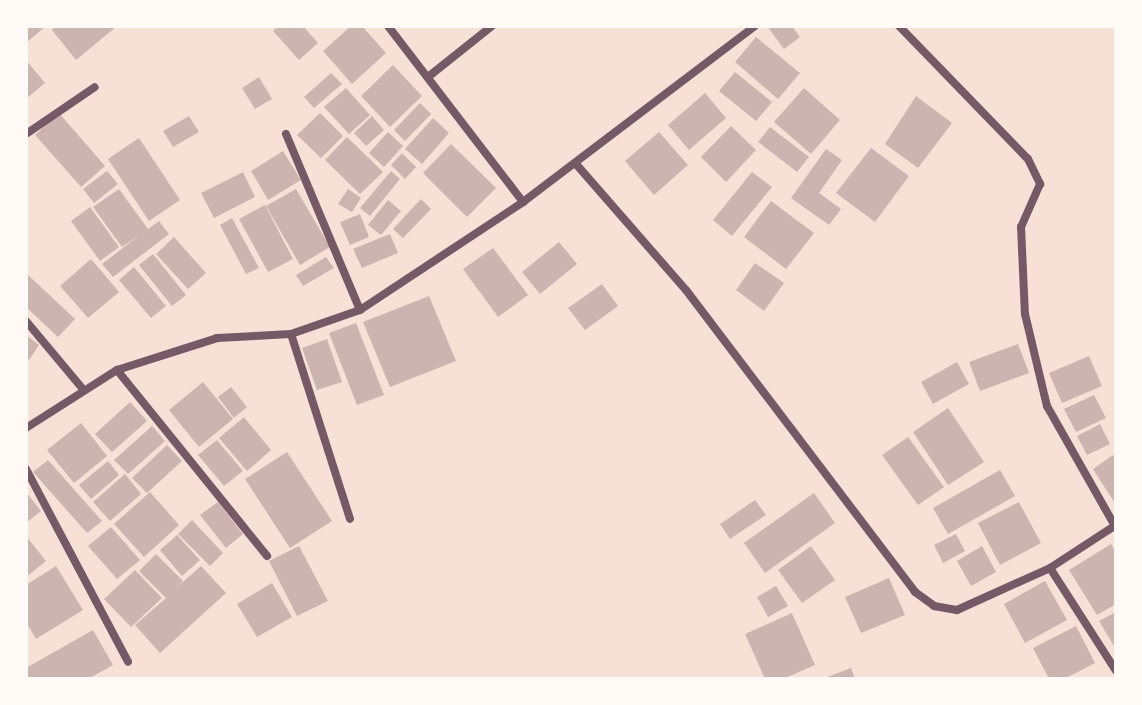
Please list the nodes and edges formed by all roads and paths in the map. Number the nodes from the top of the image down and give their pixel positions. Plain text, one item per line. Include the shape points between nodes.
1 (388, 26) edge
2 (492, 26) edge
3 (755, 26) edge
4 (899, 26) edge
5 (428, 77) junction
6 (95, 87) dead end
7 (26, 134) edge
8 (286, 134) dead end
9 (576, 164) junction
10 (523, 202) junction
11 (360, 310) junction
12 (26, 321) edge
13 (291, 334) junction
14 (117, 370) junction
15 (82, 388) junction
16 (26, 428) edge
17 (26, 469) edge
18 (350, 519) dead end
19 (1115, 526) edge
20 (267, 556) dead end
21 (1050, 568) junction
22 (128, 662) dead end
23 (1116, 671) edge

1 - 5 street
2 - 5 street
3 - 9 street
4 - 19 street via 1028,159 1040,184 1021,227 1025,314 1047,406
5 - 10 street
6 - 7 street
8 - 11 street
9 - 10 street
9 - 21 street via 686,290 915,592 934,606 957,610
10 - 11 street
11 - 13 street
12 - 15 street
13 - 14 street via 217,338
13 - 18 street
14 - 15 street
14 - 20 street
15 - 16 street
17 - 22 street
19 - 21 street
21 - 23 street

